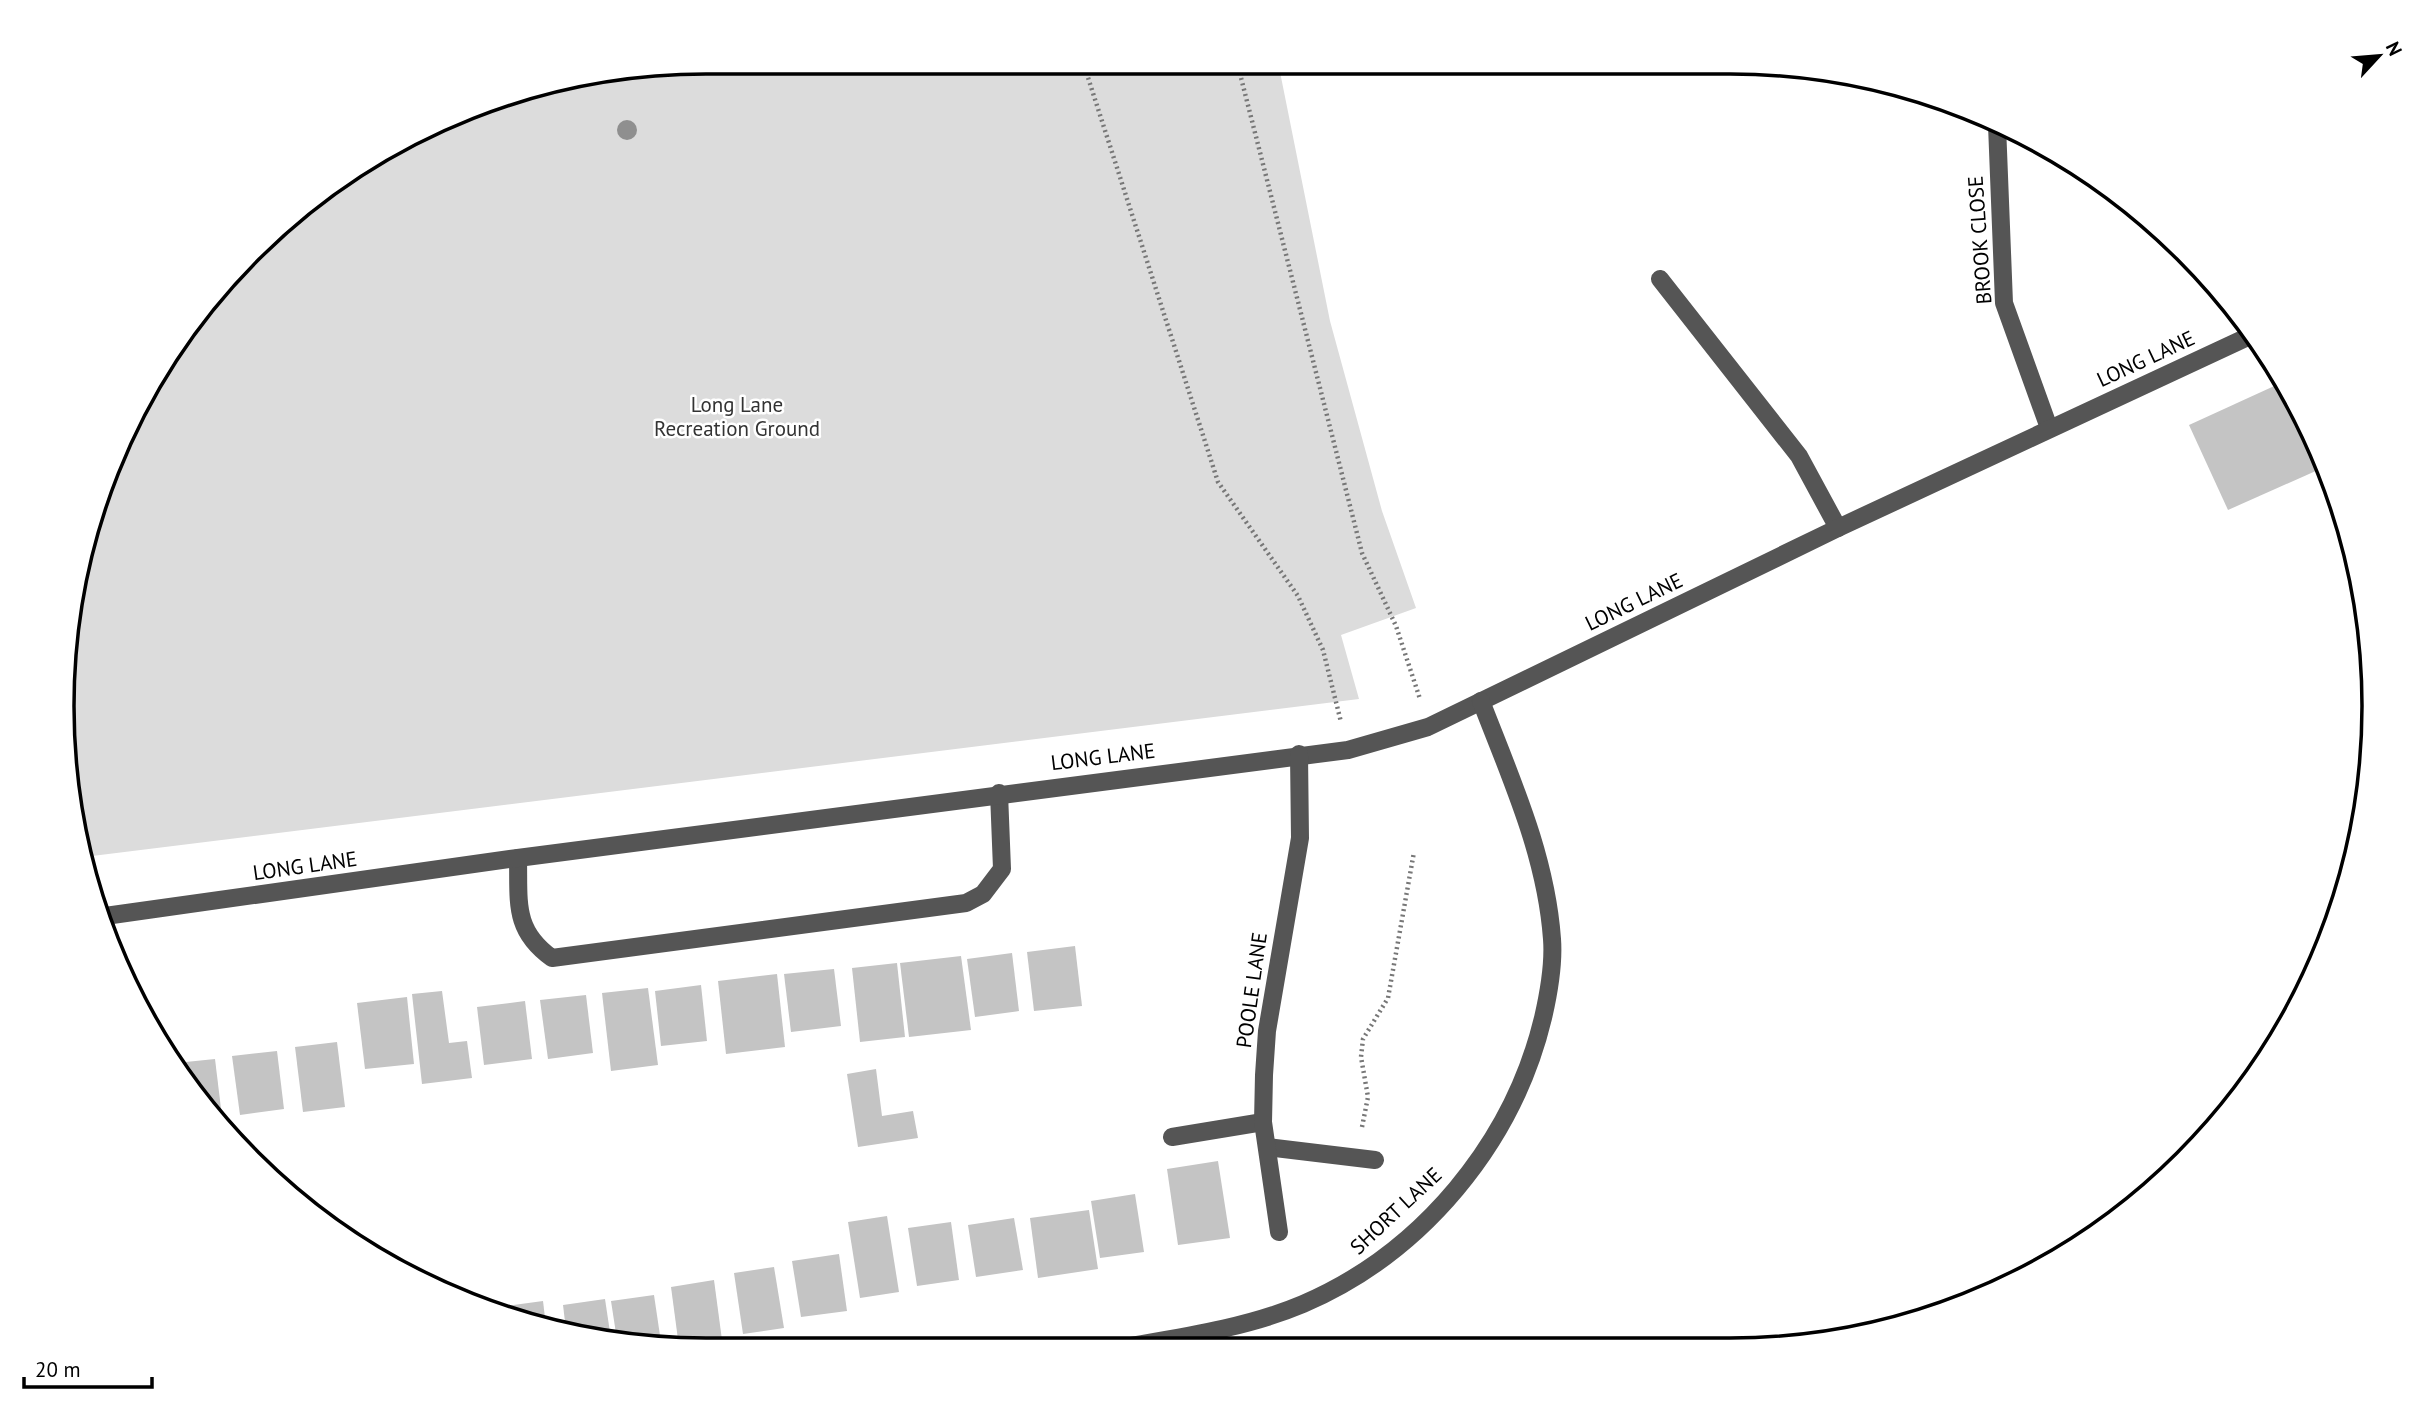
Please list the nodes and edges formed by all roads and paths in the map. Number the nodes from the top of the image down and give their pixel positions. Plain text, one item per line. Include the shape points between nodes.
1 (1087, 74) edge
2 (1240, 74) edge
3 (1997, 134) edge
4 (1660, 279) dead end
5 (2244, 339) edge
6 (2049, 428) junction
7 (1838, 528) junction
8 (1481, 701) junction
9 (1428, 727) junction
10 (1348, 750) junction
11 (1299, 754) junction
12 (999, 793) junction
13 (1414, 852) dead end
14 (518, 858) junction
15 (110, 916) edge
16 (1263, 1122) junction
17 (1172, 1137) dead end
18 (1267, 1147) junction
19 (1356, 1158) junction
20 (1375, 1160) dead end
21 (1279, 1232) dead end
22 (1170, 1338) edge

1 - 10 path via 1218,482 1298,596 1323,650
2 - 9 path via 1362,553 1396,626
3 - 6 street, BROOK CLOSE via 2004,303
4 - 7 street via 1799,456
5 - 6 street, LONG LANE
6 - 7 street, LONG LANE
7 - 8 street, LONG LANE
8 - 9 street, LONG LANE
8 - 22 street, SHORT LANE via 1534,838 1552,942 1550,986 1536,1046 1516,1095 1485,1153 1445,1203 1350,1282 1282,1312
9 - 10 street, LONG LANE
10 - 11 street, LONG LANE
11 - 12 street, LONG LANE
11 - 16 street, POOLE LANE via 1300,838 1267,1031
12 - 14 street, LONG LANE
12 - 14 street via 1002,869 983,894 966,903 552,958 534,945 520,919
13 - 19 path via 1388,998 1363,1039 1361,1057 1368,1097
14 - 15 street, LONG LANE
16 - 17 street
16 - 18 street, POOLE LANE
18 - 19 street
18 - 21 street, POOLE LANE
19 - 20 street

